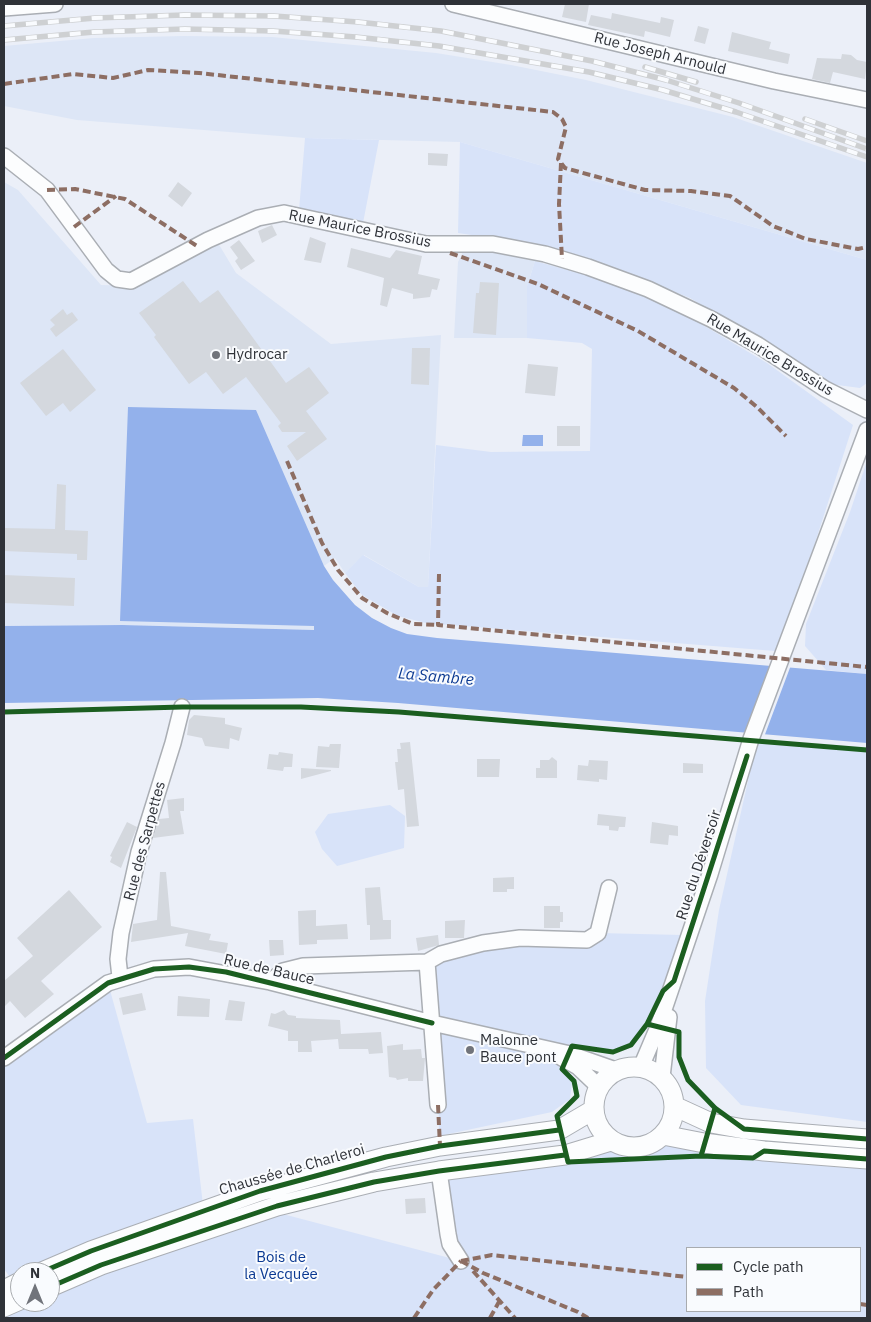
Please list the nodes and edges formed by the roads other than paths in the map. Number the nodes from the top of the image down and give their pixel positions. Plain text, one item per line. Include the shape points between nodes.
1 (55, 4) edge
2 (453, 4) edge
3 (4, 8) edge
4 (867, 100) edge
5 (4, 156) edge
6 (867, 410) edge
7 (867, 430) edge
8 (182, 707) dead end
9 (609, 888) dead end
10 (427, 962) junction
11 (120, 977) junction
12 (270, 982) junction
13 (674, 982) junction
14 (432, 1023) junction
15 (542, 1048) junction
16 (4, 1058) edge
17 (641, 1066) junction
18 (616, 1070) junction
19 (662, 1077) junction
20 (598, 1086) junction
21 (438, 1104) dead end
22 (674, 1106) junction
23 (593, 1110) junction
24 (663, 1135) junction
25 (867, 1139) edge
26 (611, 1141) junction
27 (440, 1146) junction
28 (867, 1159) edge
29 (439, 1171) junction
30 (461, 1261) dead end
31 (60, 1264) edge
32 (60, 1282) edge

1 - 3 street
2 - 4 street, Rue Joseph Arnould
5 - 6 street, Rue Maurice Brossius via 47,190 106,270 117,278 131,281 208,240 258,218 284,213 426,244 493,244 544,254 648,289 758,345 824,390
7 - 13 street, Rue du Déversoir via 747,756
8 - 11 street, Rue des Sarpettes via 174,743 139,852 121,934
9 - 10 street via 598,933 587,940 520,938 483,943 441,954
10 - 12 street via 303,966 282,971
10 - 14 street
11 - 12 street, Rue de Bauce via 154,969 189,967
11 - 16 street, Rue de Bauce via 108,982
12 - 14 street, Rue de Bauce
13 - 17 street, Rue du Déversoir
13 - 19 street, Rue du Déversoir
14 - 15 street, Rue de Bauce
14 - 21 street
15 - 18 street, Rue de Bauce
15 - 20 street, Rue de Bauce via 578,1067
17 - 18 main road
17 - 19 main road
18 - 20 main road
19 - 22 main road via 673,1096
20 - 23 main road
22 - 24 main road via 671,1122
22 - 25 main road via 711,1123 744,1130
23 - 26 main road via 598,1127
23 - 27 main road, Chaussée de Charleroi via 559,1130
24 - 26 main road via 638,1147 626,1147
24 - 28 main road via 764,1151
26 - 29 main road, Chaussée de Charleroi via 565,1155
27 - 29 main road
27 - 31 main road, Chaussée de Charleroi via 260,1190
29 - 30 street via 450,1244
29 - 32 main road, Chaussée de Charleroi via 374,1182 277,1206 101,1264

